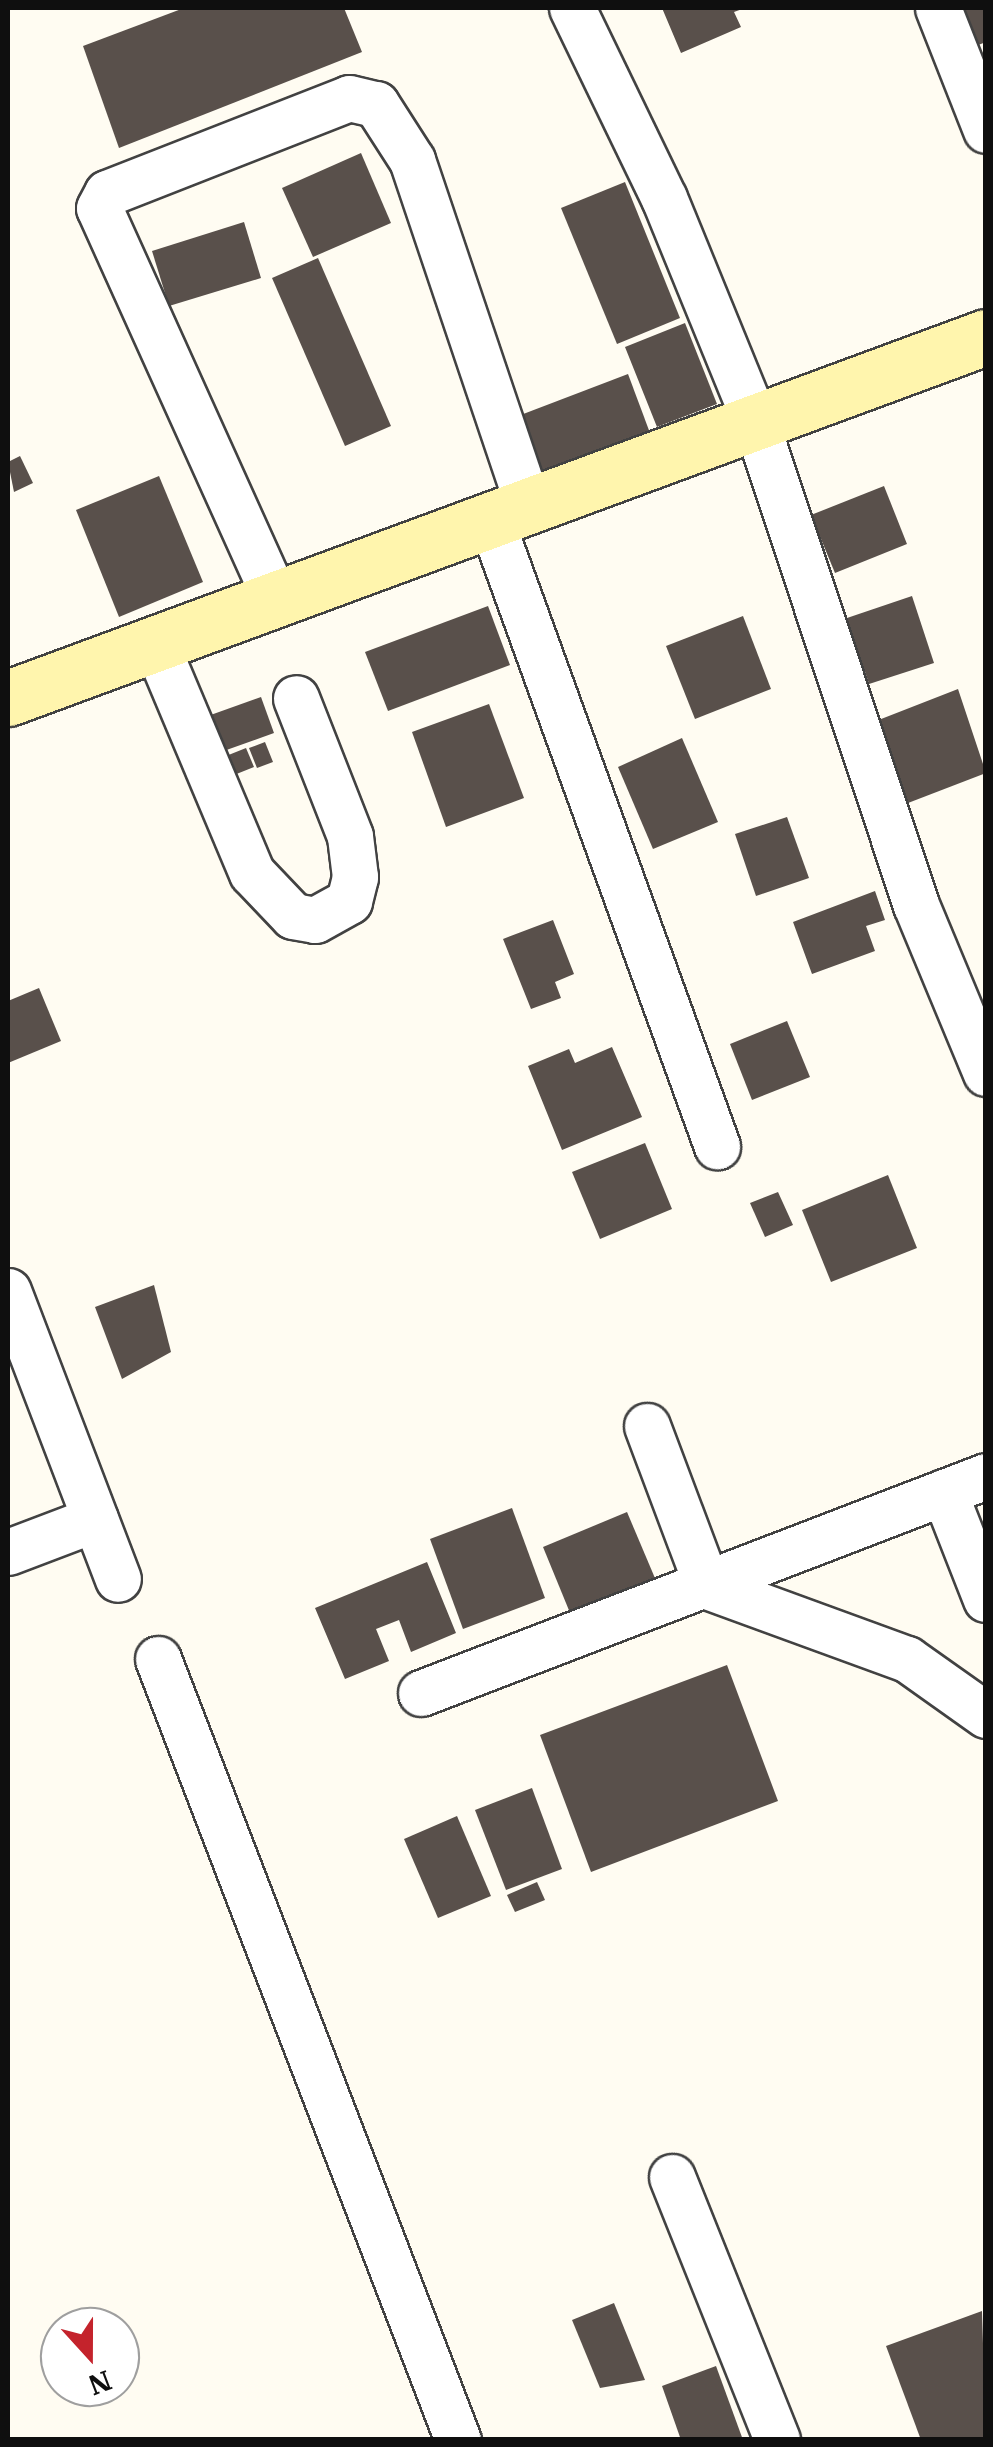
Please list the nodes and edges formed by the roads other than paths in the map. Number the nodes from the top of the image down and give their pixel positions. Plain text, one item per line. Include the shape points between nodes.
1 (572, 8) edge
2 (938, 8) edge
3 (986, 130) edge
4 (986, 337) edge
5 (756, 422) junction
6 (510, 514) junction
7 (277, 602) junction
8 (156, 645) junction
9 (8, 698) edge
10 (296, 698) dead end
11 (986, 1073) edge
12 (717, 1146) dead end
13 (8, 1291) edge
14 (647, 1426) dead end
15 (986, 1476) edge
16 (944, 1492) junction
17 (95, 1519) junction
18 (8, 1552) edge
19 (118, 1579) dead end
20 (707, 1586) junction
21 (986, 1599) edge
22 (158, 1660) dead end
23 (421, 1693) dead end
24 (986, 1715) edge
25 (672, 2178) dead end
26 (458, 2440) edge
27 (777, 2440) edge

1 - 5 street via 664,198
2 - 3 street
4 - 5 main road
5 - 6 main road
5 - 11 street via 916,905
6 - 7 main road
6 - 7 street via 412,160 376,104 349,98 108,194 99,208
6 - 12 street
7 - 8 main road
8 - 9 main road
8 - 10 street via 252,872 293,916 316,920 349,902 356,877 350,836
13 - 17 street
14 - 20 street
15 - 16 street
16 - 20 street
16 - 21 street
17 - 18 street
17 - 19 street
20 - 23 street
20 - 24 street via 907,1659
22 - 26 street
25 - 27 street

